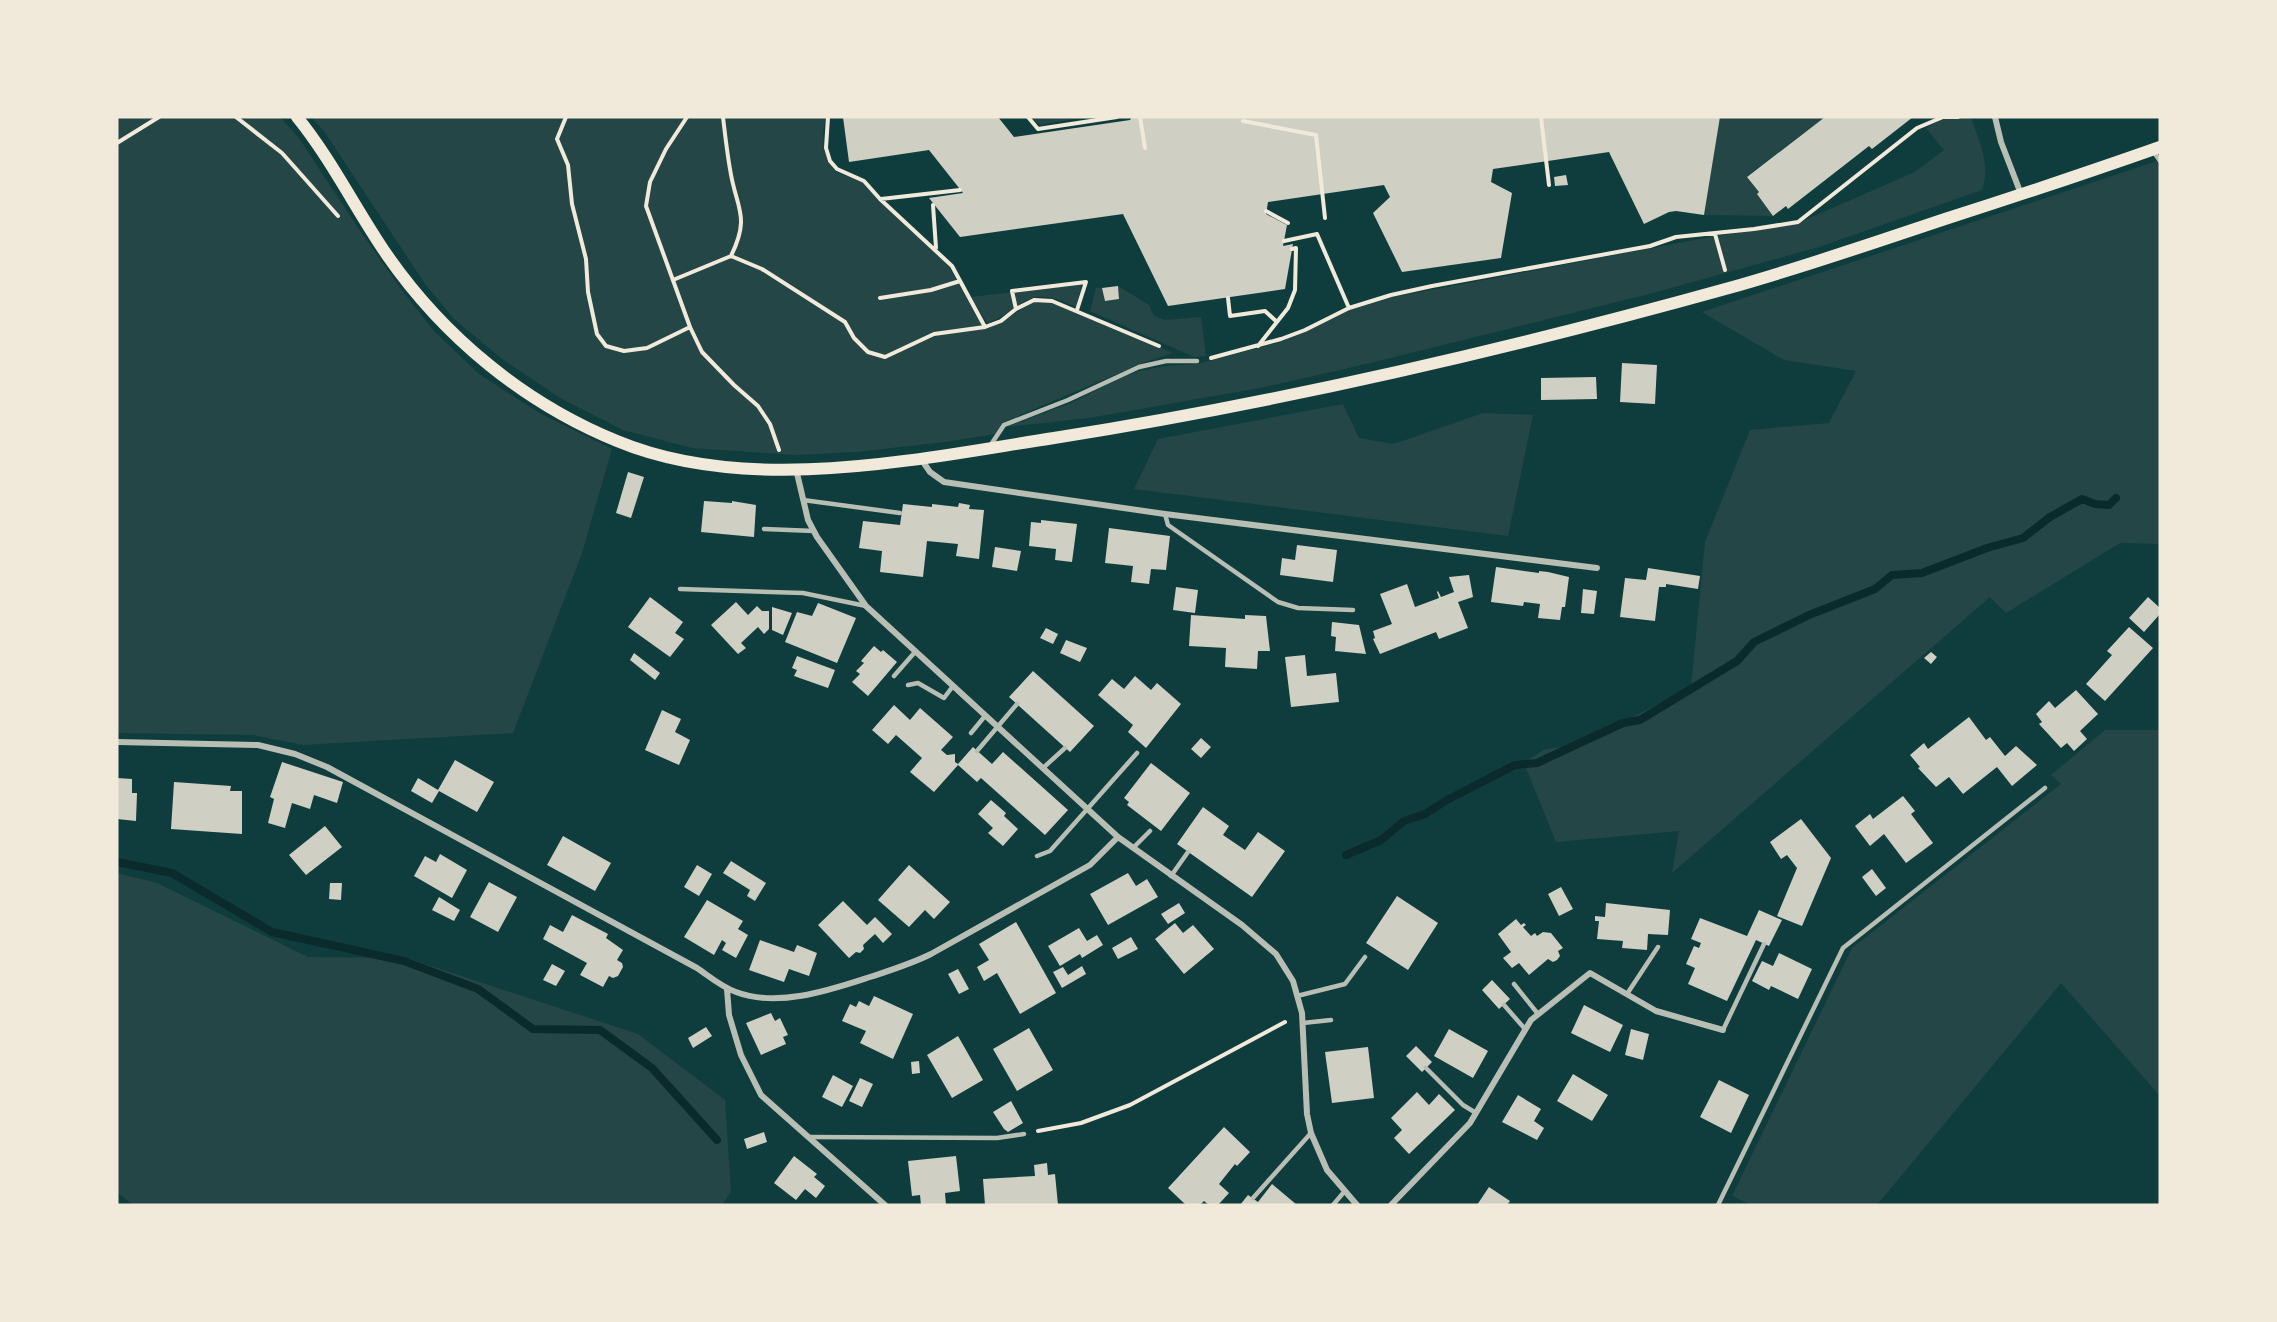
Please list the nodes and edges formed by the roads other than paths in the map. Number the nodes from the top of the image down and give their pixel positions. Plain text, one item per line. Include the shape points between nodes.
1 (297, 117) edge
2 (1995, 117) edge
3 (2156, 149) edge
4 (2160, 161) edge
5 (2021, 194) junction
6 (1197, 362) road end
7 (988, 448) junction
8 (921, 458) junction
9 (790, 469) junction
10 (802, 500) junction
11 (900, 513) dead end
12 (1165, 514) junction
13 (764, 529) dead end
14 (814, 531) junction
15 (1597, 568) dead end
16 (680, 589) dead end
17 (866, 606) junction
18 (1353, 610) dead end
19 (915, 652) junction
20 (894, 675) dead end
21 (908, 686) dead end
22 (953, 686) junction
23 (1017, 704) dead end
24 (985, 716) junction
25 (997, 726) junction
26 (971, 733) dead end
27 (117, 742) edge
28 (1065, 748) dead end
29 (977, 751) dead end
30 (1137, 753) dead end
31 (1043, 768) junction
32 (2045, 788) dead end
33 (1088, 810) junction
34 (1150, 831) dead end
35 (1118, 837) junction
36 (1133, 848) junction
37 (1188, 852) dead end
38 (1037, 856) dead end
39 (1171, 876) junction
40 (1764, 944) dead end
41 (1658, 947) dead end
42 (1365, 957) dead end
43 (1514, 984) dead end
44 (727, 989) junction
45 (1627, 994) junction
46 (1298, 996) junction
47 (1504, 1005) dead end
48 (1538, 1014) junction
49 (1330, 1020) dead end
50 (1303, 1023) junction
51 (1526, 1029) junction
52 (1723, 1030) joint
53 (1426, 1068) dead end
54 (1476, 1113) junction
55 (1311, 1133) junction
56 (1024, 1134) road end
57 (809, 1137) junction
58 (1344, 1192) junction
59 (1253, 1198) dead end
60 (1354, 1204) edge
61 (885, 1205) edge
62 (1333, 1205) edge
63 (1391, 1205) edge
64 (1718, 1205) edge

1 - 9 main road via 410,286 459,341 496,371 541,402 610,438 658,455 692,464
2 - 5 street
3 - 4 lane
3 - 5 main road
5 - 7 main road via 1731,288 1511,346 1262,402
6 - 7 lane via 1139,367 1004,425
7 - 8 main road
8 - 9 main road via 863,466
8 - 12 street via 930,472 944,482
9 - 10 street
10 - 11 lane
10 - 14 street
12 - 15 street
12 - 18 lane via 1168,525 1278,602 1298,608
13 - 14 lane
14 - 17 street
16 - 17 lane via 802,592
17 - 19 street
19 - 20 lane
19 - 22 street
21 - 22 lane via 918,683 944,698
22 - 24 street
23 - 25 lane
24 - 25 street
24 - 26 lane
25 - 29 lane
25 - 31 street
27 - 44 street via 258,746 295,754 327,767 697,968
28 - 31 lane
30 - 33 lane
31 - 33 street
32 - 64 lane via 1843,948
33 - 35 street
33 - 38 lane via 1050,850
34 - 36 lane
35 - 36 street
35 - 44 street via 1090,865 910,963 799,997 751,996
36 - 39 street
37 - 39 lane
39 - 46 street via 1262,939 1286,968
40 - 52 lane
41 - 45 lane
42 - 46 lane via 1345,984
43 - 48 lane
44 - 57 street via 729,1015 741,1055 761,1095
45 - 48 street via 1590,973
45 - 52 street via 1656,1011
46 - 50 street
47 - 51 lane
48 - 51 street
49 - 50 lane
50 - 55 street
51 - 54 street
53 - 54 lane via 1463,1106
54 - 63 street
55 - 58 street via 1317,1153
55 - 59 lane
56 - 57 lane
57 - 61 street
58 - 60 street
58 - 62 lane

